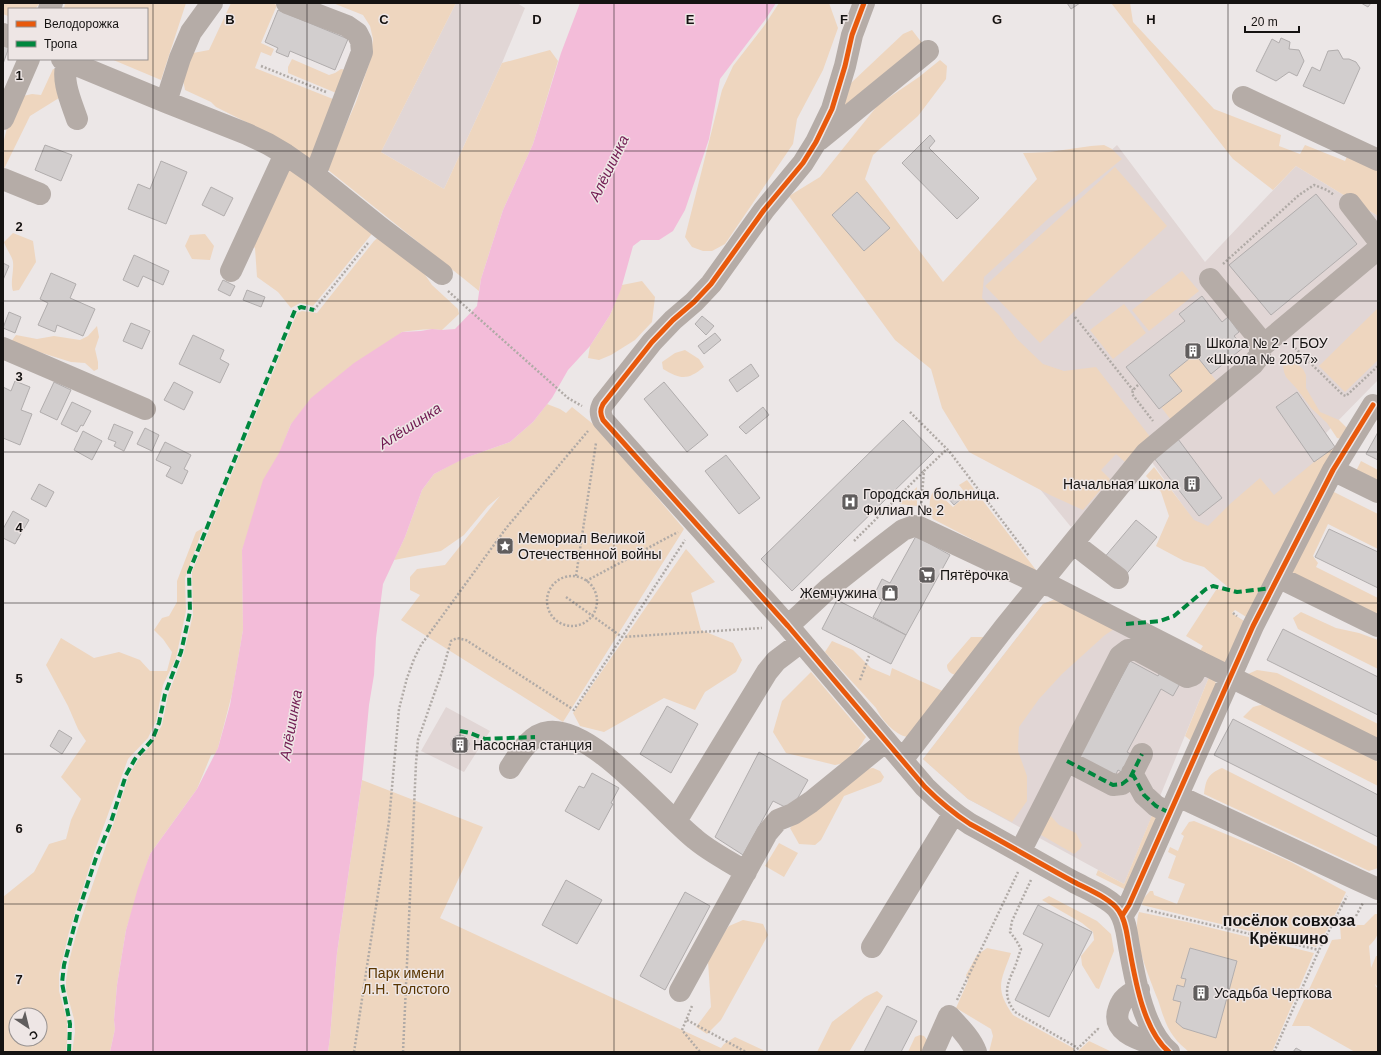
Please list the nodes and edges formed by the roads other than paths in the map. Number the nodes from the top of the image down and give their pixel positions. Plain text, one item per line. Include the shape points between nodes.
1 (212, 3) edge
2 (287, 3) edge
3 (864, 3) edge
4 (928, 51) dead end
5 (28, 60) edge
6 (65, 60) edge
7 (8, 92) edge
8 (1243, 97) dead end
9 (166, 102) junction
10 (3, 119) edge
11 (77, 119) dead end
12 (816, 142) junction
13 (285, 154) junction
14 (1378, 160) edge
15 (315, 175) junction
16 (3, 179) edge
17 (40, 194) dead end
18 (1350, 204) road end
19 (1378, 240) edge
20 (1378, 249) edge
21 (231, 271) dead end
22 (442, 274) dead end
23 (1210, 279) road end
24 (1261, 347) junction
25 (3, 348) edge
26 (1373, 405) dead end
27 (145, 409) dead end
28 (1333, 470) junction
29 (1378, 492) edge
30 (1073, 543) junction
31 (1278, 577) junction
32 (1118, 578) dead end
33 (1042, 580) junction
34 (1378, 626) edge
35 (794, 634) junction
36 (1200, 662) junction
37 (1230, 677) junction
38 (886, 741) junction
39 (1378, 750) edge
40 (902, 760) junction
41 (1067, 761) junction
42 (510, 768) dead end
43 (1174, 804) junction
44 (954, 814) junction
45 (676, 820) junction
46 (1027, 860) junction
47 (746, 872) junction
48 (1378, 888) edge
49 (1122, 916) junction
50 (872, 947) dead end
51 (1139, 990) junction
52 (680, 991) road end
53 (1167, 1050) edge
54 (932, 1052) edge
55 (976, 1052) edge

1 - 9 street via 191,32
2 - 15 street via 347,26 357,33 361,41 362,52
3 - 12 street via 852,35 832,109
4 - 12 street
5 - 7 street
6 - 9 street
6 - 11 street via 66,85
7 - 10 street
8 - 14 street
9 - 13 street via 247,134
12 - 35 street via 803,163 764,210 711,284 652,342 600,410 604,420
13 - 15 street
13 - 21 street
15 - 22 street
16 - 17 street
18 - 19 street
20 - 24 street
23 - 24 street via 1257,336
24 - 30 street via 1260,355 1253,364 1146,453
25 - 27 street
26 - 28 street
28 - 29 street
28 - 31 street
30 - 32 street
30 - 33 street
31 - 34 street
31 - 37 street
33 - 35 street via 914,526 903,530 829,588
33 - 36 street
33 - 40 street
35 - 38 street
35 - 45 street
36 - 37 street
36 - 41 street via 1193,676 1187,677 1137,650 1128,650 1120,656
37 - 39 street
37 - 43 street
38 - 40 street
38 - 47 street via 811,802 778,820 767,833
40 - 44 street via 925,787
41 - 43 street via 1113,784 1122,784 1130,778 1137,763 1144,795 1156,806
41 - 46 street
42 - 45 street via 524,747 535,737 548,732 567,734 608,758
43 - 48 street
43 - 49 street
44 - 46 street
44 - 50 street
45 - 47 street via 695,839
46 - 49 street via 1114,904
47 - 52 street
49 - 51 street
51 - 53 street via 1151,1030
51 - 53 street via 1122,1002 1118,1010 1117,1023 1129,1034
54 - 55 street via 949,1016

